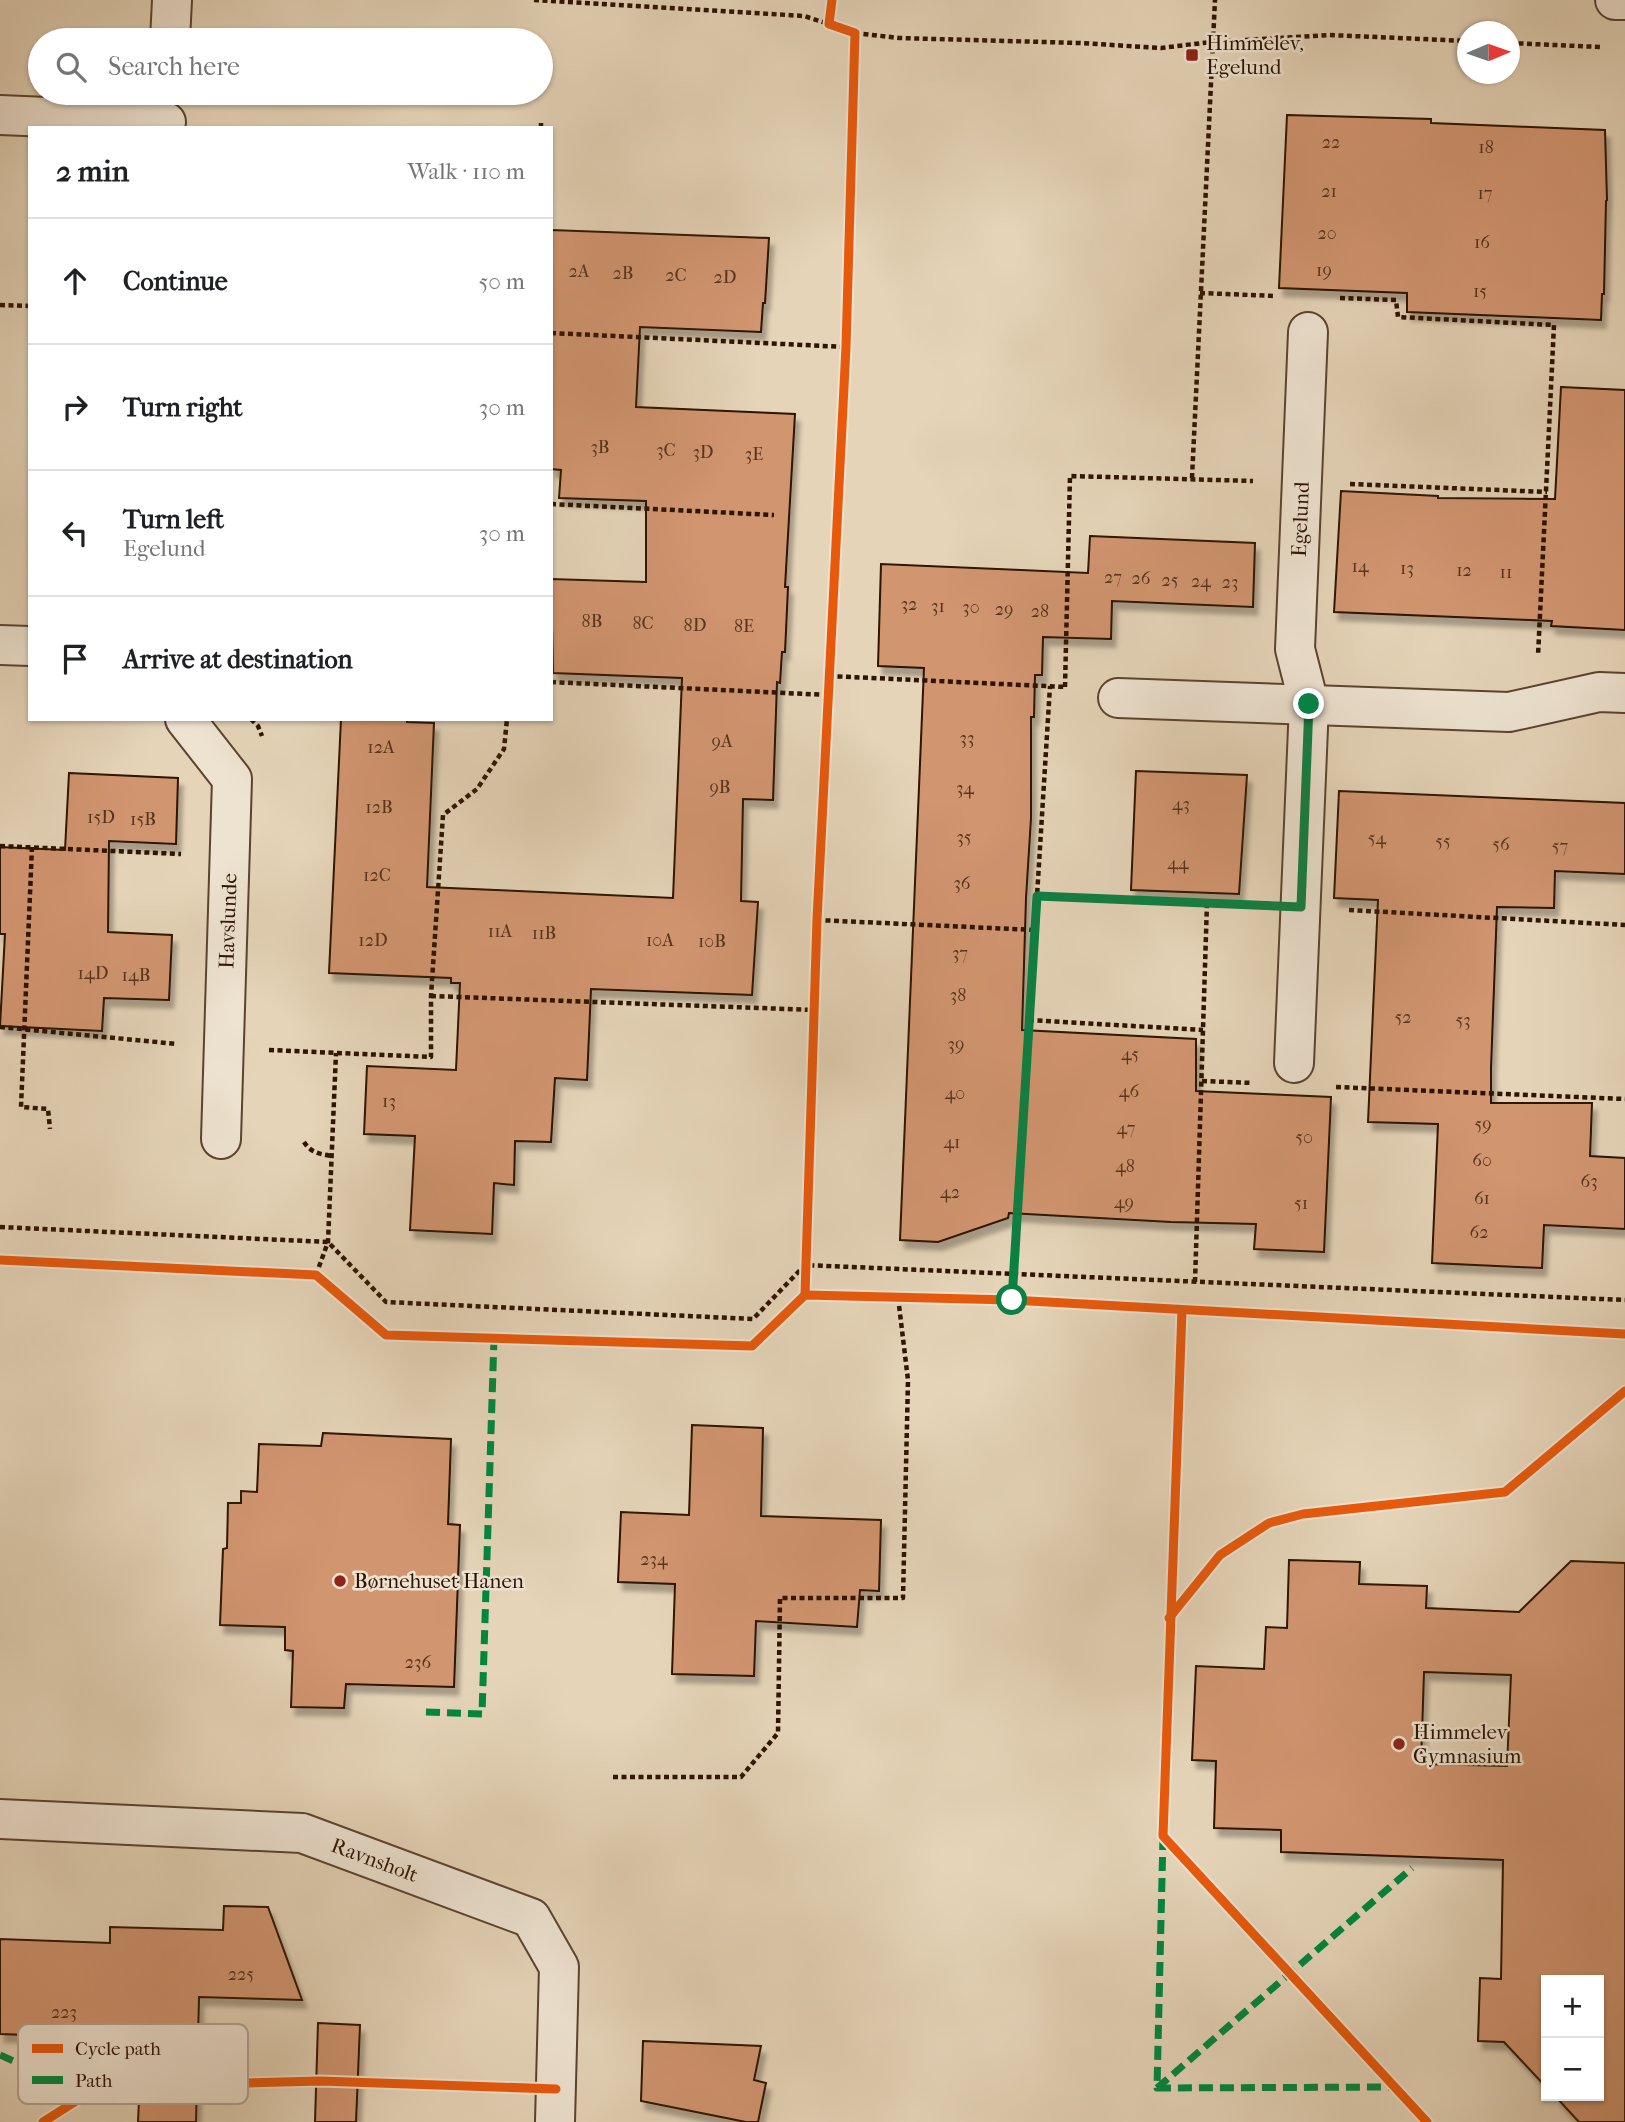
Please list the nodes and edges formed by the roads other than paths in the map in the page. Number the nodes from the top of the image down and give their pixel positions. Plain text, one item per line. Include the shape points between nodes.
1 (172, 0) edge
2 (1615, 0) edge
3 (1625, 0) edge
4 (171, 28) edge
5 (166, 114) edge
6 (0, 115) edge
7 (1308, 332) dead end
8 (0, 645) edge
9 (28, 646) edge
10 (1625, 693) edge
11 (1118, 698) road end
12 (1309, 704) junction
13 (188, 721) edge
14 (1294, 1063) dead end
15 (221, 1139) dead end
16 (0, 1819) edge
17 (555, 2122) edge

1 - 4 street
2 - 3 street
5 - 6 street
7 - 12 street, Egelund via 1294,649
8 - 9 street
10 - 12 street via 1600,692 1510,712
11 - 12 street
12 - 14 street, Egelund
13 - 15 street, Havslunde via 232,779
16 - 17 street, Ravnsholt via 302,1833 531,1918 559,1967

